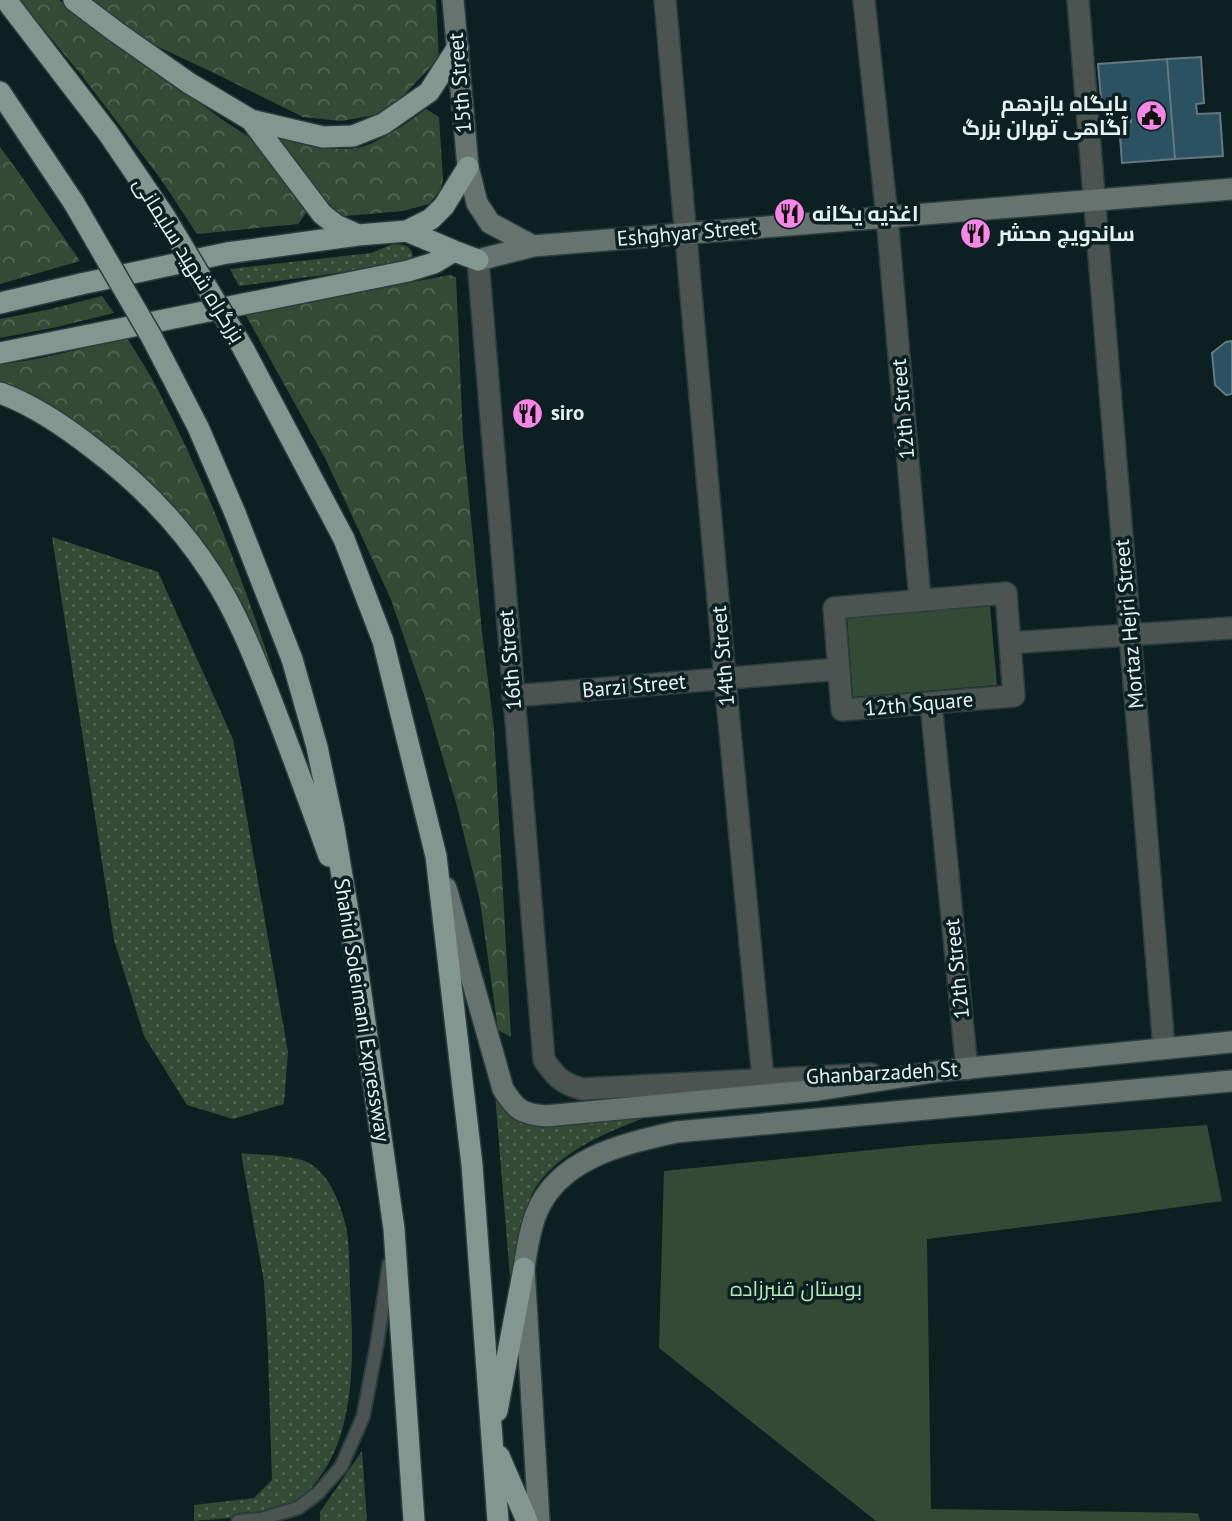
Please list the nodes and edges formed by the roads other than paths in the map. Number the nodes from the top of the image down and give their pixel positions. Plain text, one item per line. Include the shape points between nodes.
1 (6, 0) edge
2 (74, 0) edge
3 (453, 0) edge
4 (665, 0) edge
5 (864, 0) edge
6 (1077, 0) edge
7 (457, 47) junction
8 (0, 92) edge
9 (0, 111) edge
10 (251, 120) junction
11 (35, 142) junction
12 (468, 167) junction
13 (1232, 189) edge
14 (1094, 200) junction
15 (887, 217) junction
16 (407, 231) junction
17 (359, 234) junction
18 (685, 234) junction
19 (533, 246) junction
20 (454, 251) junction
21 (478, 260) junction
22 (0, 303) edge
23 (0, 353) edge
24 (0, 393) edge
25 (920, 600) junction
26 (1232, 628) edge
27 (1130, 635) junction
28 (1010, 643) junction
29 (839, 669) junction
30 (724, 678) junction
31 (513, 696) junction
32 (931, 703) junction
33 (436, 856) junction
34 (345, 901) junction
35 (1232, 1042) edge
36 (1164, 1048) junction
37 (544, 1060) joint
38 (967, 1069) junction
39 (940, 1071) junction
40 (763, 1079) junction
41 (1232, 1081) edge
42 (394, 1229) junction
43 (524, 1268) junction
44 (492, 1440) junction
45 (238, 1521) edge
46 (414, 1521) edge
47 (498, 1521) edge
48 (527, 1521) edge
49 (540, 1521) edge

1 - 33 highway, بزرگراه شهید سلیمانی, bridge via 108,133 165,217 243,348 344,539 383,641
2 - 10 highway via 189,83
3 - 7 main road, 15th Street
4 - 18 street, 14th Street
5 - 15 street, 12th Street
6 - 14 street, Mortaz Hejri Street
7 - 10 highway via 429,92 383,124 353,136 323,137
7 - 12 main road, 15th Street
8 - 11 highway
9 - 11 highway
10 - 17 highway via 322,214
11 - 34 highway, Shahid Soleimani Expressway, bridge via 151,336 235,513 292,659 317,747
12 - 16 highway via 444,206
12 - 19 main road, 15th Street via 477,203 490,223
13 - 14 main road, Eshghyar Street
14 - 15 main road, Eshghyar Street
14 - 27 street, Mortaz Hejri Street
15 - 18 main road, Eshghyar Street
15 - 25 street, 12th Street
16 - 17 highway
16 - 20 highway
17 - 22 highway via 227,253
18 - 19 main road, Eshghyar Street
18 - 30 street, 14th Street
19 - 21 main road, Eshghyar Street
20 - 21 highway
20 - 23 highway via 408,271
21 - 31 street, 16th Street
24 - 34 highway via 81,438 141,488 212,574 256,659
25 - 28 street, 12th Square via 1006,593
25 - 29 street, 12th Square via 834,608
26 - 27 street
27 - 28 street
27 - 36 street, Mortaz Hejri Street
28 - 32 street, 12th Square via 1014,696
29 - 30 street, Barzi Street
29 - 32 street, 12th Square via 842,710
30 - 31 street, Barzi Street
30 - 40 street, 14th Street
31 - 37 street, 16th Street
32 - 38 street, 12th Street
33 - 39 main road via 503,1089 518,1110 546,1116 818,1090
33 - 44 highway via 472,1165
34 - 42 highway, Shahid Soleimani Expressway
35 - 36 main road, Ghanbarzadeh St
36 - 38 main road, Ghanbarzadeh St
37 - 40 street, Ghanbarzadeh St via 566,1084 582,1089
38 - 39 main road, Ghanbarzadeh St
39 - 40 street, Ghanbarzadeh St
41 - 43 main road, Ghanbarzadeh St via 676,1132 627,1143 583,1161 547,1193 529,1234
42 - 45 lane via 363,1417 341,1467 298,1508
42 - 46 highway, Shahid Soleimani Expressway
43 - 44 highway
43 - 49 main road, Ghanbarzadeh St
44 - 47 highway
44 - 48 highway

